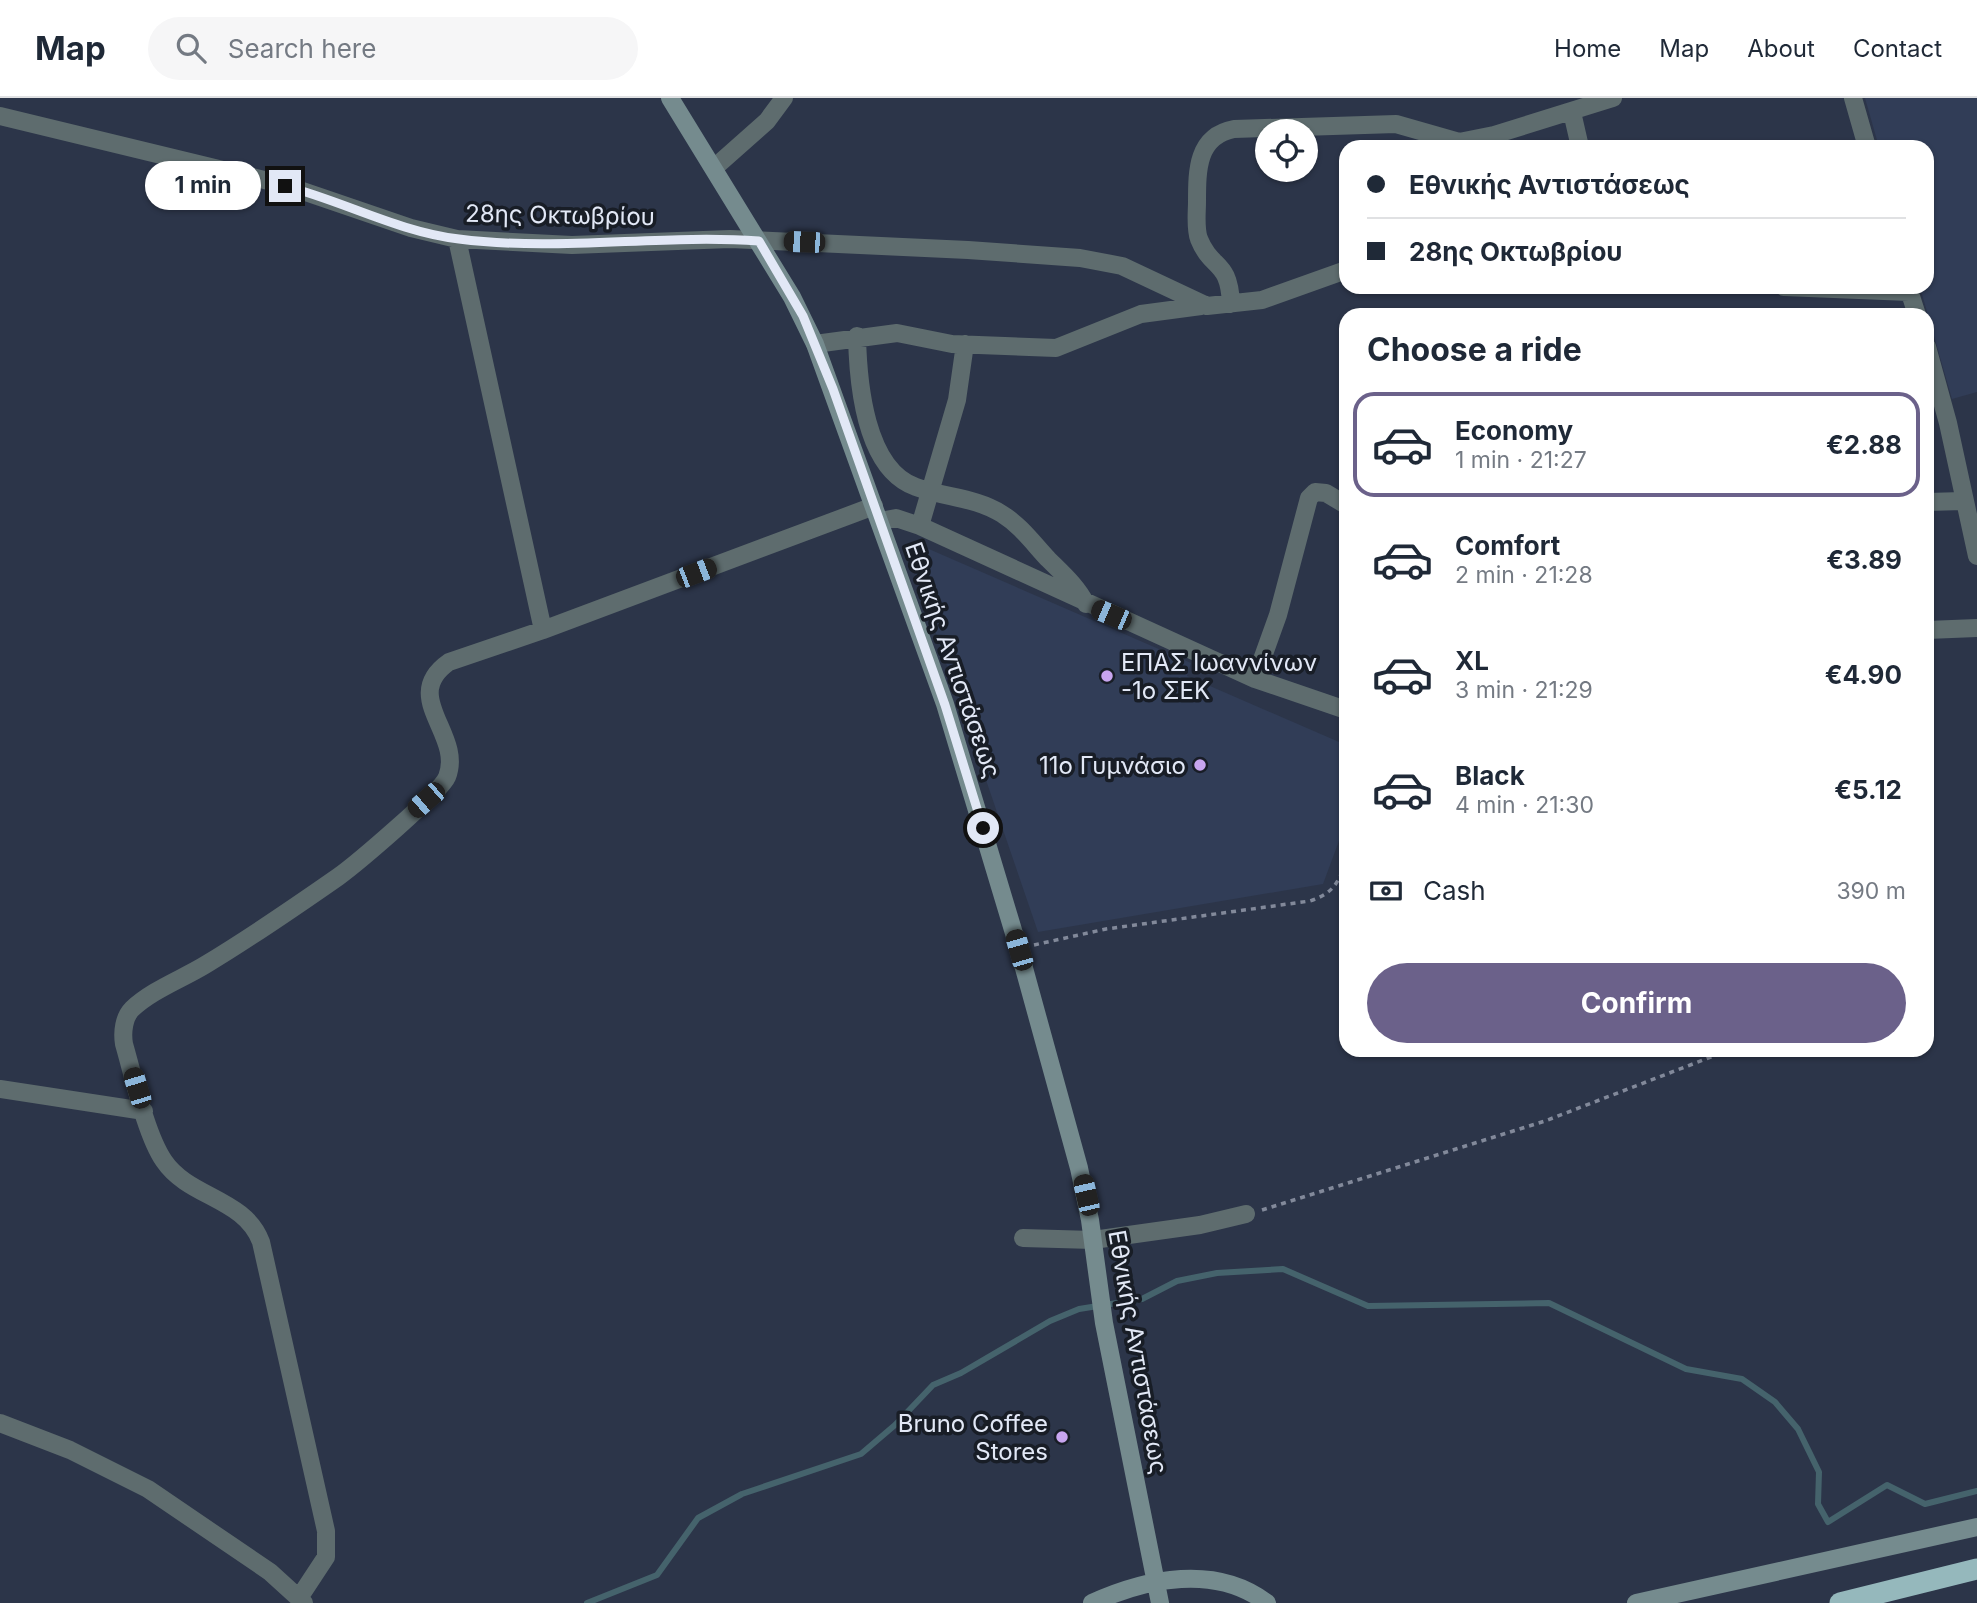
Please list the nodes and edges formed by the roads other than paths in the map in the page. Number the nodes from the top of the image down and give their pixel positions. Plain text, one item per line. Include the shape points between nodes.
1 (670, 98) edge
2 (784, 98) edge
3 (1614, 98) edge
4 (1853, 98) edge
5 (1572, 112) junction
6 (0, 116) edge
7 (1452, 140) edge
8 (1469, 140) edge
9 (1578, 140) edge
10 (1865, 140) edge
11 (714, 168) junction
12 (457, 239) junction
13 (759, 241) junction
14 (1339, 272) edge
15 (1231, 304) junction
16 (1207, 306) junction
17 (857, 336) junction
18 (815, 344) junction
19 (965, 344) junction
20 (1934, 372) edge
21 (930, 491) junction
22 (1339, 501) edge
23 (1963, 501) junction
24 (1934, 502) edge
25 (877, 513) junction
26 (920, 527) junction
27 (1977, 556) edge
28 (1087, 605) junction
29 (1977, 628) edge
30 (543, 630) junction
31 (1934, 630) edge
32 (1255, 679) junction
33 (1339, 708) edge
34 (0, 1089) edge
35 (144, 1111) junction
36 (1247, 1214) road end
37 (1023, 1238) dead end
38 (1093, 1240) junction
39 (0, 1423) edge
40 (1977, 1527) edge
41 (1977, 1569) edge
42 (1156, 1584) junction
43 (302, 1600) edge
44 (1092, 1603) edge
45 (1160, 1603) edge
46 (1267, 1603) edge
47 (1636, 1603) edge
48 (1840, 1603) edge

1 - 11 street, Εθνικής Αντιστάσεως
2 - 11 street via 767,121
3 - 5 street
4 - 10 street
5 - 8 street
5 - 9 street
6 - 12 street, 28ης Οκτωβρίου via 304,191
7 - 15 street via 1396,124 1234,130 1214,136 1203,149 1198,171 1198,233 1205,250 1228,276
11 - 13 street, Εθνικής Αντιστάσεως
12 - 13 street, 28ης Οκτωβρίου via 572,245
12 - 30 street
13 - 16 street, 28ης Οκτωβρίου via 1108,261
13 - 18 street, Εθνικής Αντιστάσεως
14 - 15 street via 1262,300
15 - 16 street
16 - 19 street via 1141,314 1056,348
17 - 18 street
17 - 19 street via 897,333
17 - 21 street via 860,391 878,450 902,479
18 - 25 street, Εθνικής Αντιστάσεως
19 - 21 street via 957,400
20 - 23 street
21 - 26 street
21 - 28 street via 983,504 1013,522 1069,579
22 - 32 street via 1322,491 1309,498 1278,615
23 - 24 street
23 - 27 street
25 - 26 street
25 - 30 street
25 - 38 street, Εθνικής Αντιστάσεως via 945,705 1019,950 1079,1168
26 - 28 street
28 - 32 street
29 - 31 street
30 - 35 street via 449,662 436,671 429,694 450,760 448,776 434,793 339,876 132,1009 123,1037
32 - 33 street
34 - 35 street
35 - 43 street via 168,1167 183,1181 249,1219 261,1242 326,1531 326,1558
36 - 38 street
37 - 38 street
38 - 42 street, Εθνικής Αντιστάσεως via 1104,1323
39 - 43 street via 70,1450 148,1489 270,1572
40 - 47 street
41 - 48 highway
42 - 44 street
42 - 45 street, Εθνικής Αντιστάσεως
42 - 46 street via 1208,1578 1247,1589

